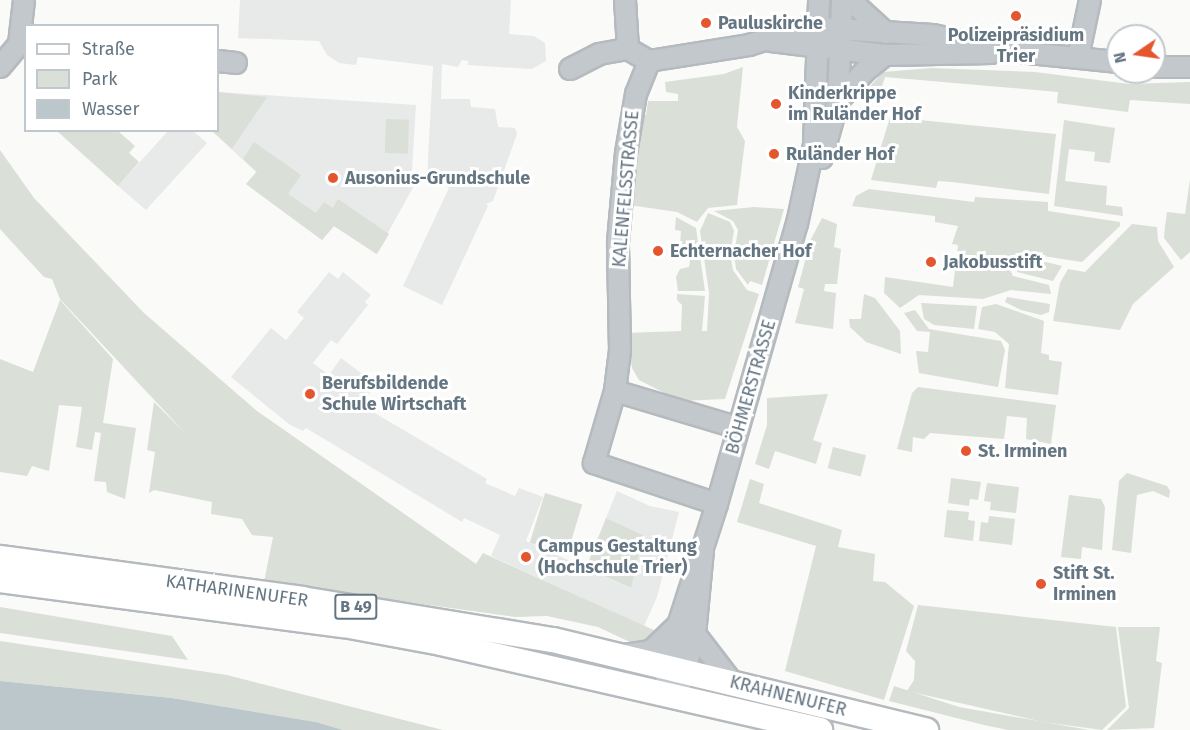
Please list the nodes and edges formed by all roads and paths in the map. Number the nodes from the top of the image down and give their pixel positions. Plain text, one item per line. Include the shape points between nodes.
1 (24, 0) edge
2 (625, 0) edge
3 (819, 0) edge
4 (842, 0) edge
5 (850, 0) edge
6 (1090, 0) edge
7 (819, 28) junction
8 (843, 30) junction
9 (886, 33) junction
10 (768, 41) junction
11 (22, 44) edge
12 (628, 49) junction
13 (819, 49) junction
14 (1009, 51) junction
15 (842, 52) junction
16 (885, 56) junction
17 (1078, 57) junction
18 (1106, 60) edge
19 (650, 61) junction
20 (0, 67) edge
21 (1166, 67) edge
22 (1190, 67) edge
23 (570, 69) dead end
24 (838, 101) junction
25 (797, 224) junction
26 (615, 391) junction
27 (739, 428) junction
28 (717, 504) junction
29 (0, 558) edge
30 (0, 580) edge
31 (686, 629) junction
32 (619, 656) junction
33 (675, 669) junction
34 (731, 681) junction
35 (668, 694) junction
36 (820, 730) edge
37 (926, 730) edge

1 - 11 street
2 - 12 street
3 - 7 street, BÖHMERSTRASSE
4 - 8 street, BÖHMERSTRASSE
5 - 9 street
6 - 17 street
7 - 8 street
7 - 10 street via 802,28
7 - 13 street, BÖHMERSTRASSE
8 - 9 street
8 - 15 street, BÖHMERSTRASSE
9 - 14 street via 933,35
10 - 13 street
10 - 19 street
11 - 20 street
12 - 19 street
12 - 23 street via 599,54
13 - 15 street
13 - 25 street, BÖHMERSTRASSE via 814,145
14 - 16 street
14 - 17 street
15 - 16 street
15 - 24 street, BÖHMERSTRASSE
16 - 24 street
17 - 18 street
19 - 26 street, KALENFELSSTRASSE via 636,94 626,153 618,242 620,350
21 - 22 street
24 - 25 street, BÖHMERSTRASSE via 813,191
25 - 27 street, BÖHMERSTRASSE
26 - 27 street
26 - 28 street, KALENFELSSTRASSE via 594,463
27 - 28 street, BÖHMERSTRASSE
28 - 31 street, BÖHMERSTRASSE
29 - 32 main road, KATHARINENUFER / B 49 via 439,620
30 - 35 main road, KATHARINENUFER / B 49 via 345,625
31 - 32 street via 651,651
31 - 33 street, BÖHMERSTRASSE
31 - 34 street
32 - 33 main road, KATHARINENUFER / B 49
33 - 34 main road, KRAHNENUFER / B 49
33 - 35 street, BÖHMERSTRASSE via 677,688
34 - 37 main road, KRAHNENUFER / B 49
35 - 36 main road, KRAHNENUFER / B 49

